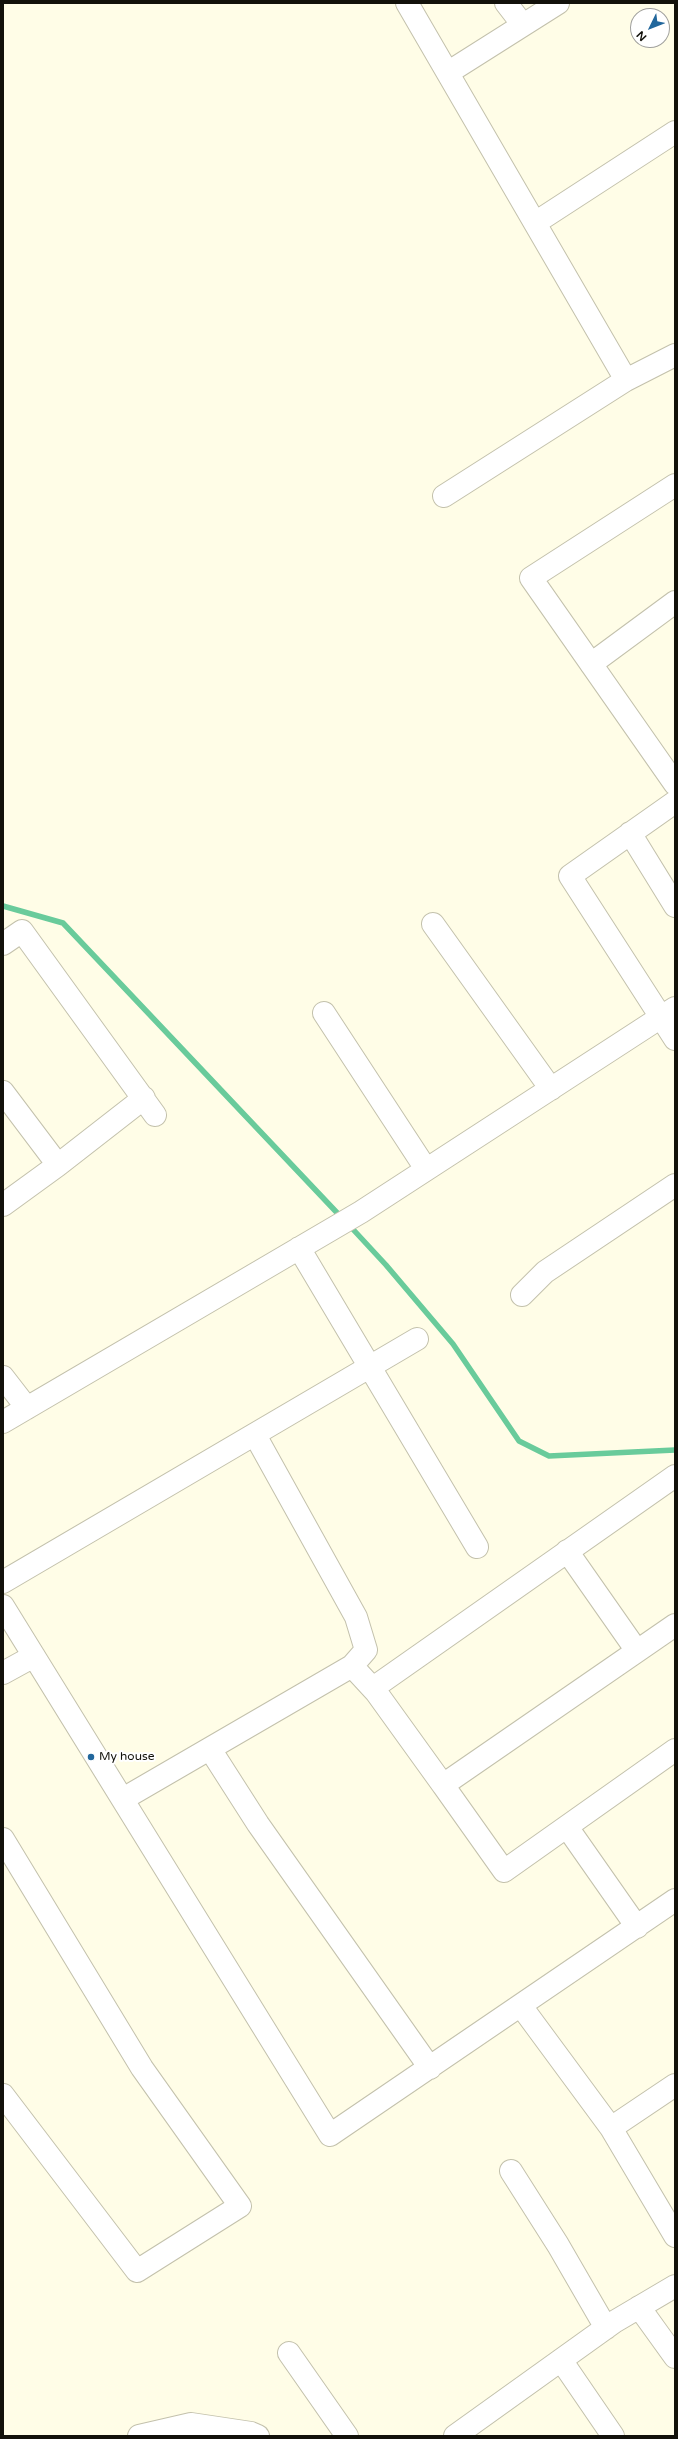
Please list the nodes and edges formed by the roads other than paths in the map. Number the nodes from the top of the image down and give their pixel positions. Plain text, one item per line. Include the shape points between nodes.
1 (407, 3) edge
2 (506, 3) edge
3 (558, 3) edge
4 (523, 25) junction
5 (449, 72) junction
6 (675, 132) edge
7 (535, 223) junction
8 (675, 355) edge
9 (626, 380) junction
10 (675, 486) edge
11 (444, 496) dead end
12 (675, 602) edge
13 (591, 664) junction
14 (675, 784) edge
15 (675, 802) edge
16 (630, 833) junction
17 (675, 906) edge
18 (433, 924) dead end
19 (3, 944) edge
20 (324, 1013) dead end
21 (668, 1013) edge
22 (675, 1039) edge
23 (551, 1089) junction
24 (3, 1092) edge
25 (58, 1165) junction
26 (426, 1170) junction
27 (675, 1185) edge
28 (3, 1205) edge
29 (299, 1248) junction
30 (522, 1295) dead end
31 (417, 1339) dead end
32 (371, 1366) junction
33 (3, 1377) edge
34 (27, 1408) junction
35 (3, 1422) edge
36 (255, 1435) junction
37 (675, 1476) edge
38 (477, 1547) dead end
39 (567, 1552) junction
40 (3, 1582) edge
41 (3, 1606) edge
42 (675, 1624) edge
43 (637, 1651) junction
44 (34, 1656) junction
45 (352, 1666) junction
46 (3, 1673) edge
47 (373, 1688) junction
48 (210, 1749) junction
49 (675, 1750) edge
50 (443, 1785) junction
51 (123, 1800) junction
52 (567, 1827) junction
53 (3, 1839) edge
54 (675, 1900) edge
55 (637, 1926) junction
56 (521, 2006) junction
57 (430, 2068) junction
58 (675, 2085) edge
59 (3, 2095) edge
60 (611, 2128) junction
61 (511, 2171) dead end
62 (675, 2236) edge
63 (675, 2286) edge
64 (639, 2307) junction
65 (606, 2328) junction
66 (288, 2352) dead end
67 (675, 2357) edge
68 (561, 2360) junction
69 (139, 2436) edge
70 (258, 2436) edge
71 (347, 2436) edge
72 (455, 2436) edge
73 (613, 2436) edge

1 - 5 street
2 - 4 street
3 - 4 street
4 - 5 street
5 - 7 street
6 - 7 street
7 - 9 street
8 - 9 street
9 - 11 street
10 - 13 street via 531,578
12 - 13 street
13 - 14 street
15 - 16 street
16 - 17 street
16 - 21 street via 570,876
18 - 23 street
19 - 25 street via 22,930 149,1106
20 - 26 street
21 - 22 street
21 - 23 street
23 - 26 street
24 - 25 street
25 - 28 street
26 - 29 street
27 - 30 street via 545,1272
29 - 32 street
29 - 34 street
31 - 32 street
32 - 36 street
32 - 38 street
33 - 34 street
34 - 35 street
36 - 40 street
36 - 45 street via 356,1617 366,1650
37 - 39 street
39 - 43 street
39 - 47 street
41 - 44 street
42 - 43 street
43 - 50 street
44 - 46 street
44 - 51 street
45 - 47 street
45 - 48 street
47 - 50 street
48 - 51 street
48 - 57 street via 258,1824
49 - 52 street
50 - 52 street via 504,1871
51 - 57 street via 330,2135
52 - 55 street
53 - 59 street via 142,2068 240,2206 137,2271
54 - 55 street
55 - 56 street
56 - 57 street
56 - 60 street
58 - 60 street
60 - 62 street
61 - 65 street
63 - 64 street
64 - 65 street
64 - 67 street
65 - 68 street
66 - 71 street
68 - 72 street
68 - 73 street
69 - 70 street via 191,2424

